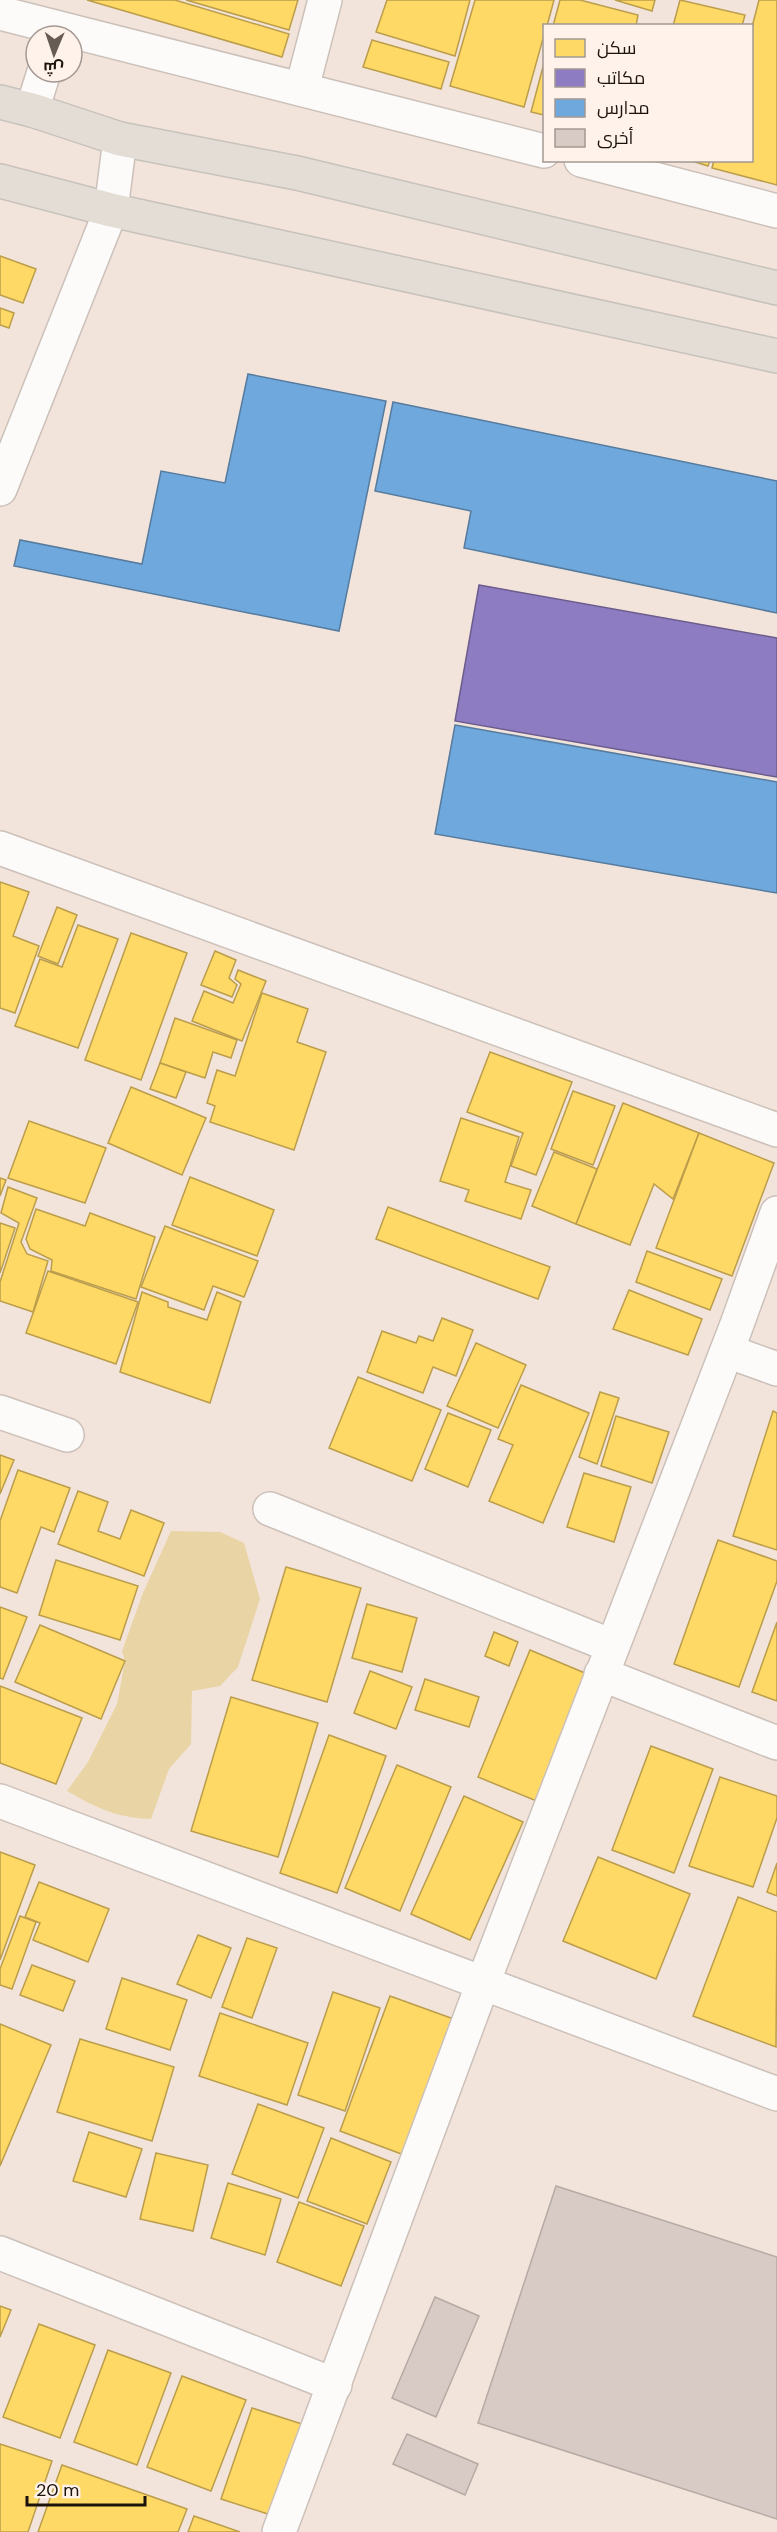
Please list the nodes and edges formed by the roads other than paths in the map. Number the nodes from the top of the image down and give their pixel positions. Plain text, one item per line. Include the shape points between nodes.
1 (325, 0) edge
2 (0, 13) edge
3 (34, 24) edge
4 (84, 38) edge
5 (40, 84) edge
6 (302, 88) junction
7 (0, 102) edge
8 (32, 110) junction
9 (120, 139) junction
10 (543, 151) edge
11 (589, 162) edge
12 (0, 181) edge
13 (111, 210) junction
14 (777, 211) edge
15 (777, 288) edge
16 (777, 356) edge
17 (0, 489) edge
18 (0, 848) edge
19 (777, 1130) edge
20 (777, 1213) edge
21 (727, 1351) junction
22 (777, 1369) edge
23 (0, 1412) edge
24 (67, 1435) dead end
25 (270, 1509) dead end
26 (607, 1660) junction
27 (777, 1743) edge
28 (0, 1801) edge
29 (483, 1983) junction
30 (777, 2094) edge
31 (0, 2253) edge
32 (335, 2385) junction
33 (279, 2532) edge

1 - 6 street
2 - 3 street
4 - 6 street
5 - 8 street
6 - 10 street
7 - 8 main road
8 - 9 main road
9 - 13 street
9 - 15 main road via 297,173
11 - 14 street
12 - 13 main road
13 - 16 main road
13 - 17 street
18 - 19 street
20 - 21 street
21 - 22 street
21 - 26 street
23 - 24 street
25 - 26 street
26 - 27 street
26 - 29 street
28 - 29 street
29 - 30 street
29 - 32 street
31 - 32 street
32 - 33 street

